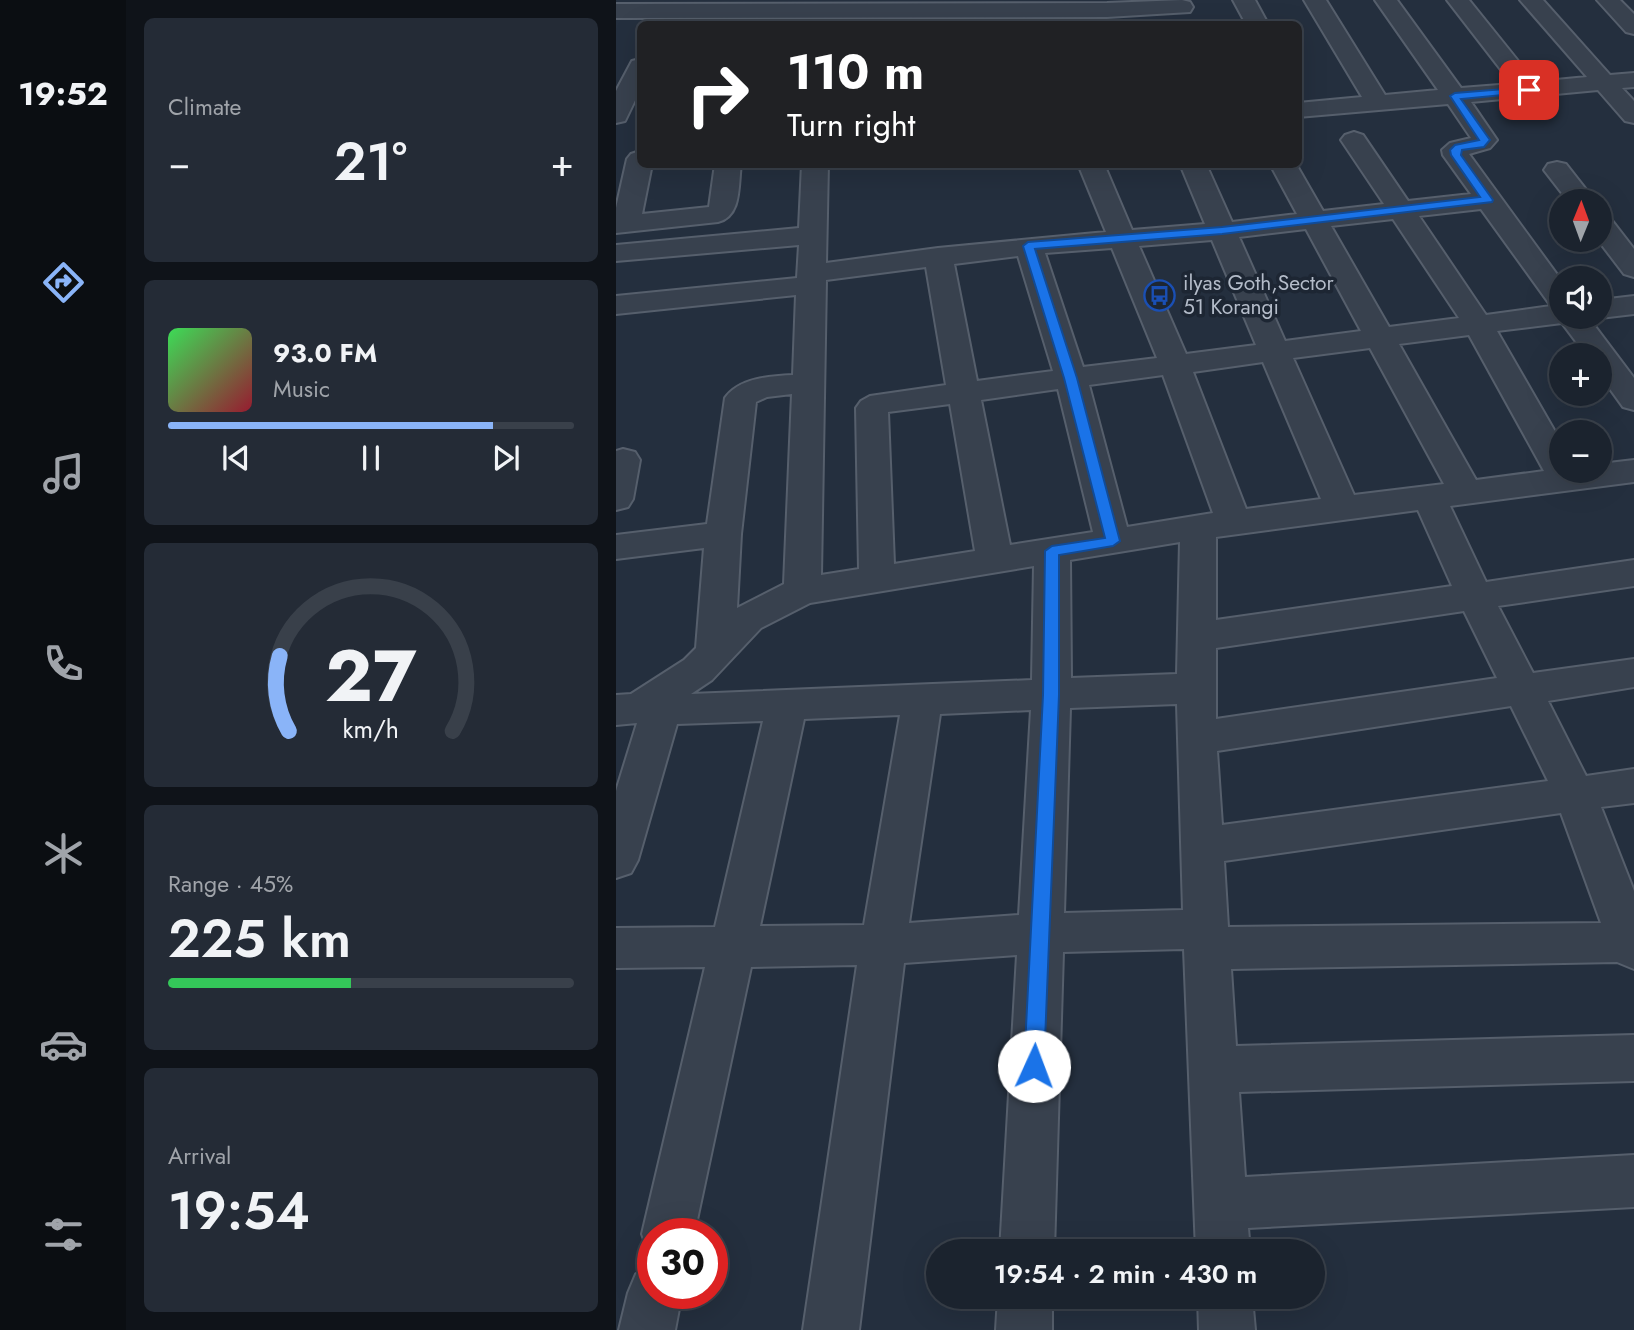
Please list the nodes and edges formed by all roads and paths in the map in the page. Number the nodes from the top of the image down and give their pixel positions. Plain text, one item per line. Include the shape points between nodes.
1 (1244, 0) edge
2 (1315, 0) edge
3 (1386, 0) edge
4 (1458, 0) edge
5 (1531, 0) edge
6 (1608, 0) edge
7 (1183, 10) edge
8 (616, 11) edge
9 (667, 12) edge
10 (739, 12) edge
11 (814, 12) edge
12 (890, 12) edge
13 (959, 12) edge
14 (1033, 12) edge
15 (1107, 12) edge
16 (1255, 21) edge
17 (1634, 27) edge
18 (637, 72) edge
19 (1634, 80) edge
20 (1602, 83) junction
21 (1529, 90) junction
22 (1455, 96) junction
23 (1378, 103) junction
24 (1302, 108) edge
25 (616, 116) edge
26 (1634, 116) edge
27 (1354, 140) dead end
28 (637, 159) edge
29 (616, 160) edge
30 (637, 168) edge
31 (727, 168) edge
32 (815, 168) edge
33 (1093, 168) edge
34 (1195, 168) edge
35 (1285, 168) edge
36 (1558, 170) dead end
37 (1573, 189) edge
38 (1488, 200) junction
39 (1400, 208) junction
40 (1314, 219) junction
41 (621, 225) edge
42 (1222, 231) junction
43 (813, 236) junction
44 (1122, 236) junction
45 (1612, 240) edge
46 (1028, 246) junction
47 (616, 253) edge
48 (939, 256) junction
49 (1634, 268) edge
50 (811, 279) junction
51 (1549, 284) edge
52 (616, 305) edge
53 (1634, 305) edge
54 (1612, 308) edge
55 (1549, 316) edge
56 (1478, 325) junction
57 (1582, 329) edge
58 (1381, 338) junction
59 (1273, 352) junction
60 (1175, 365) junction
61 (1071, 378) junction
62 (808, 384) junction
63 (964, 392) junction
64 (1634, 400) edge
65 (1549, 450) edge
66 (623, 460) dead end
67 (1631, 476) edge
68 (1612, 477) edge
69 (1549, 482) edge
70 (1448, 495) junction
71 (616, 499) edge
72 (1342, 508) junction
73 (1216, 525) junction
74 (723, 534) junction
75 (1113, 541) junction
76 (616, 547) edge
77 (1052, 551) junction
78 (995, 560) junction
79 (1634, 573) edge
80 (877, 579) junction
81 (802, 591) junction
82 (1475, 596) junction
83 (1196, 637) junction
84 (715, 653) junction
85 (1634, 673) edge
86 (1197, 688) junction
87 (1522, 689) junction
88 (1051, 695) junction
89 (922, 700) junction
90 (664, 701) junction
91 (786, 705) junction
92 (616, 710) edge
93 (1196, 738) junction
94 (1634, 786) edge
95 (1576, 796) junction
96 (1202, 846) junction
97 (616, 860) edge
98 (1039, 933) junction
99 (1207, 939) junction
100 (1633, 944) edge
101 (883, 945) junction
102 (733, 947) junction
103 (616, 948) edge
104 (1634, 1058) edge
105 (1214, 1070) junction
106 (1634, 1181) edge
107 (672, 1218) edge
108 (1222, 1228) edge
109 (1027, 1239) edge
110 (652, 1309) edge
111 (1025, 1309) edge
112 (1226, 1309) edge
113 (647, 1330) edge
114 (831, 1330) edge
115 (1024, 1330) edge
116 (1227, 1330) edge

1 - 16 street
2 - 23 street
3 - 22 street
4 - 21 street
5 - 20 street
6 - 17 street
7 - 15 street
8 - 9 street
9 - 10 street
10 - 11 street
11 - 12 street
12 - 13 street
13 - 14 street
14 - 15 street
18 - 25 street
19 - 20 street
20 - 21 street
20 - 26 street
21 - 22 street
22 - 23 street
22 - 38 street via 1484,140 1455,150 1456,155
23 - 24 street
27 - 39 street
28 - 29 street
30 - 41 street
31 - 41 street via 718,214
32 - 43 street
33 - 44 street
34 - 42 street
35 - 40 street
36 - 37 street
38 - 39 street
38 - 51 street
39 - 40 street
39 - 56 street
40 - 42 street
40 - 58 street
42 - 44 street
42 - 59 street
43 - 47 street
43 - 50 street
44 - 46 street
44 - 60 street
45 - 49 street
46 - 48 street
46 - 61 street
48 - 50 street
48 - 63 street
50 - 52 street
50 - 62 street
53 - 54 street
55 - 56 street
56 - 58 street
56 - 65 street
57 - 64 street
58 - 59 street
58 - 70 street
59 - 60 street
59 - 72 street
60 - 61 street
60 - 73 street
61 - 63 street
61 - 75 street
62 - 74 street via 760,388 741,398
62 - 81 street
63 - 78 street
63 - 80 street via 872,408
66 - 71 street
67 - 68 street
69 - 70 street
70 - 72 street
70 - 82 street
72 - 73 street
73 - 75 street
73 - 83 street
74 - 76 street
74 - 84 street
75 - 77 street
77 - 78 street
77 - 88 street
78 - 80 street
79 - 82 street
80 - 81 street
81 - 84 street via 748,618
82 - 83 street
82 - 87 street
83 - 86 street
84 - 90 street
85 - 87 street
86 - 88 street
86 - 93 street
87 - 93 street
87 - 95 street
88 - 89 street
88 - 98 street
89 - 91 street
89 - 101 street
90 - 91 street
90 - 92 street
90 - 97 street
91 - 102 street
93 - 96 street
94 - 95 street
95 - 96 street
95 - 100 street
96 - 99 street
98 - 99 street
98 - 101 street
98 - 109 street
99 - 100 street
99 - 105 street
101 - 102 street
101 - 114 street
102 - 103 street
102 - 107 street
104 - 105 street
105 - 108 street
106 - 108 street
110 - 113 street
111 - 115 street
112 - 116 street

